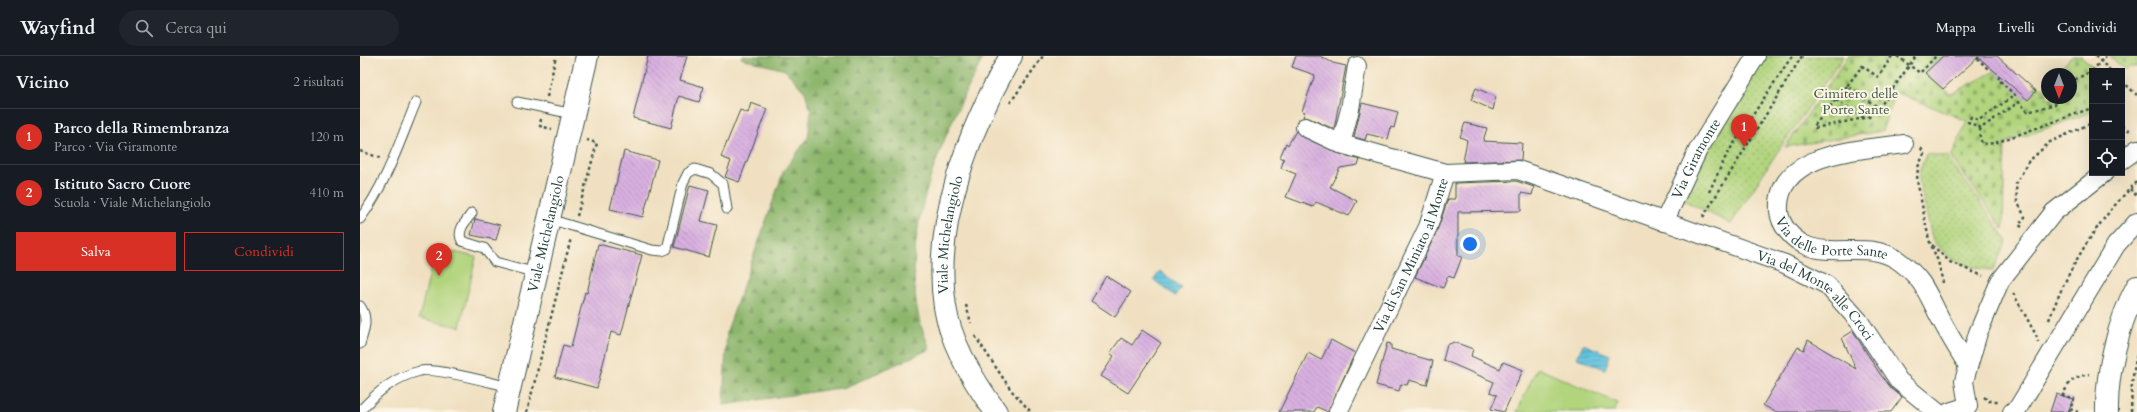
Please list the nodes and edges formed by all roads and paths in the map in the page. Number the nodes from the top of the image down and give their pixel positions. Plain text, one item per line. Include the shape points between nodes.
1 (587, 56) edge
2 (1010, 56) edge
3 (1043, 56) edge
4 (1756, 56) edge
5 (1792, 56) edge
6 (1802, 56) edge
7 (1892, 56) edge
8 (1897, 56) edge
9 (1916, 56) edge
10 (1936, 56) edge
11 (2095, 56) edge
12 (2106, 56) edge
13 (1977, 58) dead end
14 (2101, 62) junction
15 (1909, 65) junction
16 (1357, 66) dead end
17 (2095, 68) edge
18 (2108, 68) edge
19 (1989, 70) dead end
20 (2089, 72) edge
21 (2000, 76) dead end
22 (2077, 78) edge
23 (2125, 84) edge
24 (1847, 86) junction
25 (2137, 95) edge
26 (1836, 100) junction
27 (416, 102) dead end
28 (517, 102) dead end
29 (1009, 104) dead end
30 (2055, 104) edge
31 (1879, 108) junction
32 (2089, 109) edge
33 (573, 114) junction
34 (1864, 118) junction
35 (2089, 124) edge
36 (1304, 127) dead end
37 (1981, 128) junction
38 (2125, 128) edge
39 (2130, 131) dead end
40 (1341, 144) junction
41 (1912, 145) joint
42 (2137, 149) edge
43 (360, 151) edge
44 (2125, 158) edge
45 (392, 162) junction
46 (1445, 173) junction
47 (2100, 176) edge
48 (2137, 182) edge
49 (2130, 189) junction
50 (1709, 192) dead end
51 (2137, 196) edge
52 (727, 209) dead end
53 (472, 212) dead end
54 (1703, 217) dead end
55 (360, 219) edge
56 (549, 219) junction
57 (1664, 222) junction
58 (2137, 222) edge
59 (2019, 225) dead end
60 (1930, 243) junction
61 (536, 273) junction
62 (1943, 284) dead end
63 (2006, 286) junction
64 (2137, 287) edge
65 (964, 299) dead end
66 (360, 306) edge
67 (2048, 324) dead end
68 (971, 326) dead end
69 (973, 333) dead end
70 (360, 344) edge
71 (2039, 347) dead end
72 (2137, 353) edge
73 (1968, 366) junction
74 (2089, 374) dead end
75 (510, 387) junction
76 (1975, 404) edge
77 (2009, 407) edge
78 (360, 411) edge
79 (2070, 411) edge
80 (504, 412) edge
81 (996, 412) edge
82 (1031, 412) edge
83 (1338, 412) edge
84 (1937, 412) edge
85 (1949, 412) edge
86 (2078, 412) edge
87 (2107, 412) edge
88 (2131, 412) edge

1 - 33 main road, Viale Michelangiolo
2 - 81 main road, Viale Michelangiolo via 983,108 968,149 952,199 943,258 945,308 952,332 972,376
3 - 29 path
4 - 57 street, Via Giramonte via 1698,150
5 - 50 path via 1727,154
6 - 54 path
7 - 24 path via 1878,77 1862,66
8 - 15 path
9 - 15 path
10 - 15 path via 1920,73
11 - 14 path
12 - 14 path
13 - 19 path
14 - 17 path
14 - 18 path
15 - 31 path
16 - 40 street
20 - 22 path
21 - 37 path via 1998,79 2015,95 1979,120 1971,117 1968,122
23 - 25 path
24 - 26 path
24 - 31 path
26 - 34 path
26 - 34 path via 1815,128
27 - 45 lane
28 - 33 lane
30 - 37 path via 2028,112 2019,102
31 - 34 path
32 - 37 path via 1996,143 1982,144 1979,133
33 - 56 main road, Viale Michelangiolo
35 - 59 path via 2050,142 2028,162 2016,184 2017,201 2025,217
36 - 40 street
38 - 39 path
40 - 46 street
41 - 60 path via 1924,154 1918,167 1917,180
41 - 73 street, Via delle Porte Sante via 1841,153 1803,166 1783,186 1779,201 1780,216 1788,232 1806,246 1881,252 1898,260 1926,288 1937,313
42 - 44 street
43 - 45 path
45 - 55 lane
46 - 57 street, Via di San Miniato al Monte via 1518,170
46 - 83 street, Via di San Miniato al Monte via 1428,227
47 - 63 street via 2054,212
48 - 49 path
49 - 51 path
49 - 67 path via 2099,223 2061,288
52 - 56 lane via 723,184 711,174 695,169 688,173 683,183 668,249 652,250
53 - 61 lane via 461,228 462,241 484,248 495,262
56 - 61 main road, Viale Michelangiolo
57 - 84 street, Via del Monte alle Croci via 1785,264 1827,285 1859,321 1899,381
58 - 77 street via 2116,245 2018,408
60 - 62 path via 1938,261
60 - 63 path via 1950,262
61 - 75 main road, Viale Michelangiolo
63 - 71 path via 2036,335
63 - 73 street via 1984,314
64 - 87 main road via 2124,318 2112,365
65 - 68 path
66 - 70 lane via 365,316 365,328
69 - 82 path via 1011,390
72 - 88 path via 2132,382
73 - 76 street via 1964,381
74 - 79 path via 2075,377 2068,384 2063,395 2074,399
75 - 78 lane via 421,370 387,384
75 - 80 main road, Viale Michelangiolo
76 - 77 path via 1989,401
76 - 85 street
79 - 86 path

